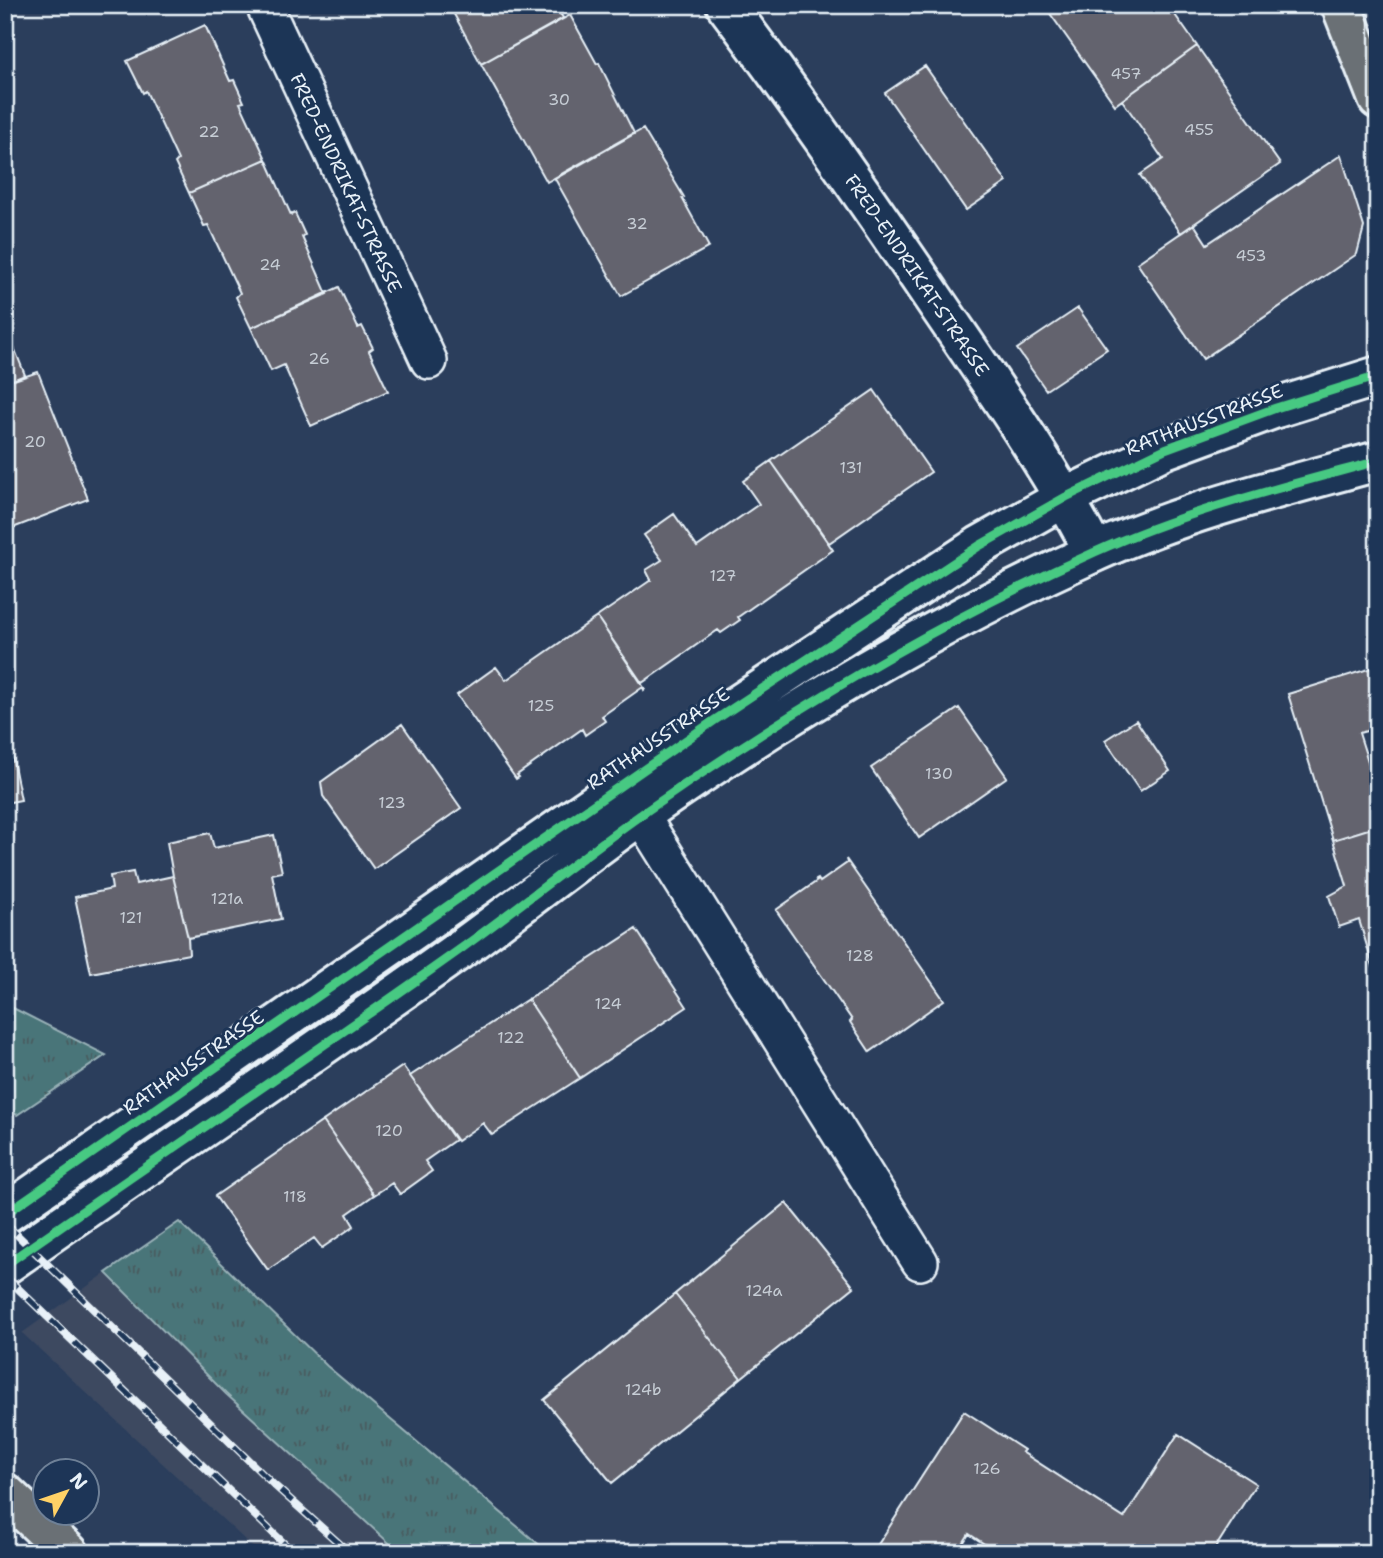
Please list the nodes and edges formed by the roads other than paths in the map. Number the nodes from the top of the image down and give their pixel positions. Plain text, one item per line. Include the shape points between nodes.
1 (264, 5) edge
2 (726, 5) edge
3 (1341, 5) edge
4 (1378, 99) edge
5 (429, 362) dead end
6 (1378, 376) edge
7 (1378, 461) edge
8 (1066, 498) junction
9 (1094, 552) junction
10 (631, 799) junction
11 (5, 1214) edge
12 (920, 1262) dead end
13 (5, 1265) edge
14 (5, 1493) edge
15 (69, 1553) edge

1 - 5 lane, FRED-ENDRIKAT-STRASSE
2 - 8 street, FRED-ENDRIKAT-STRASSE via 901,250
3 - 4 main road
6 - 8 street, RATHAUSSTRASSE via 1165,449
7 - 9 street, RATHAUSSTRASSE via 1157,526
8 - 9 street, FRED-ENDRIKAT-STRASSE
8 - 10 street, RATHAUSSTRASSE via 979,546 715,720
9 - 10 street, RATHAUSSTRASSE via 967,615 762,734
10 - 11 street, RATHAUSSTRASSE
10 - 12 lane
10 - 13 street, RATHAUSSTRASSE via 462,948
14 - 15 main road

